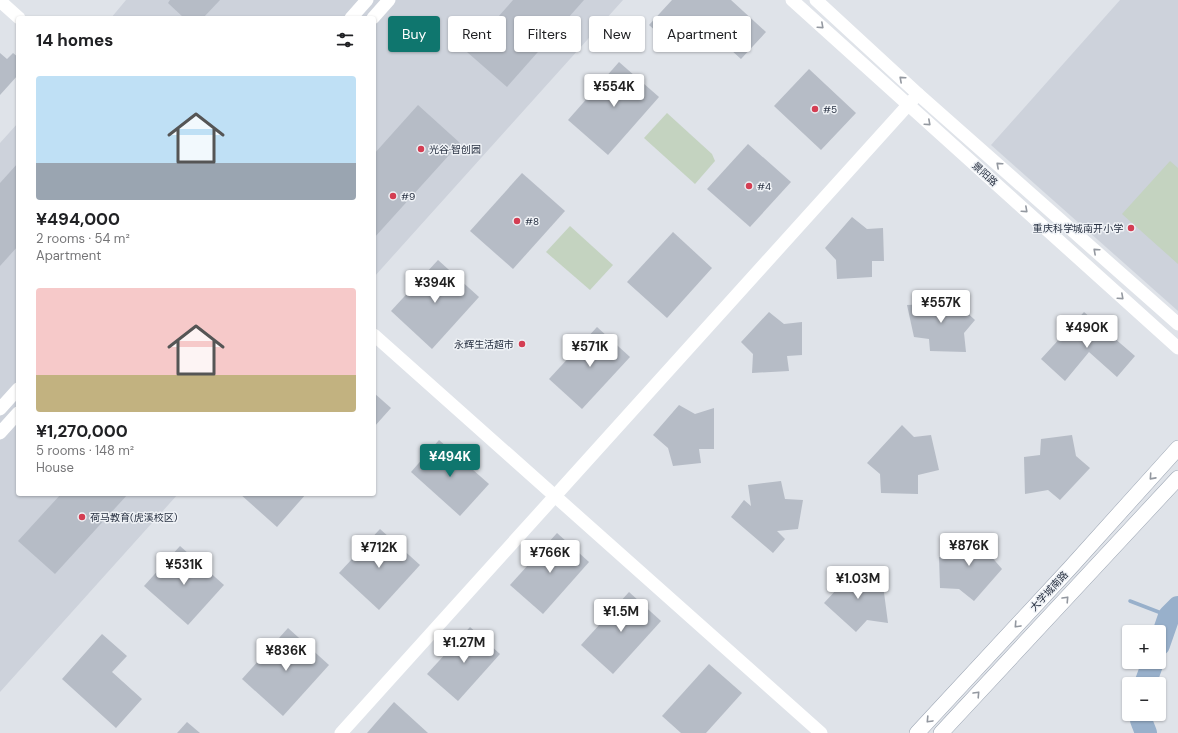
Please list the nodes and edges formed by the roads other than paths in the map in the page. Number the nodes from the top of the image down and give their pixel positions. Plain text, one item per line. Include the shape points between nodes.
1 (368, 0) edge
2 (389, 0) edge
3 (792, 0) edge
4 (816, 0) edge
5 (0, 1) edge
6 (17, 16) edge
7 (353, 16) edge
8 (375, 16) edge
9 (918, 94) junction
10 (909, 105) junction
11 (1178, 324) edge
12 (376, 337) edge
13 (1178, 348) edge
14 (16, 392) edge
15 (0, 409) edge
16 (16, 415) edge
17 (0, 433) edge
18 (1178, 448) edge
19 (1178, 478) edge
20 (555, 496) junction
21 (341, 733) edge
22 (821, 733) edge
23 (918, 733) edge
24 (941, 733) edge

1 - 7 street
2 - 8 street
3 -> 10 street, 景阳路
9 -> 4 street, 景阳路
5 - 6 street
9 - 10 street
11 -> 9 street, 景阳路
10 -> 13 street, 景阳路
10 - 20 street
12 - 20 street
14 - 15 street
16 - 17 street
18 -> 23 main road, 大学城南路
24 -> 19 main road, 大学城南路
20 - 21 street
20 - 22 street

